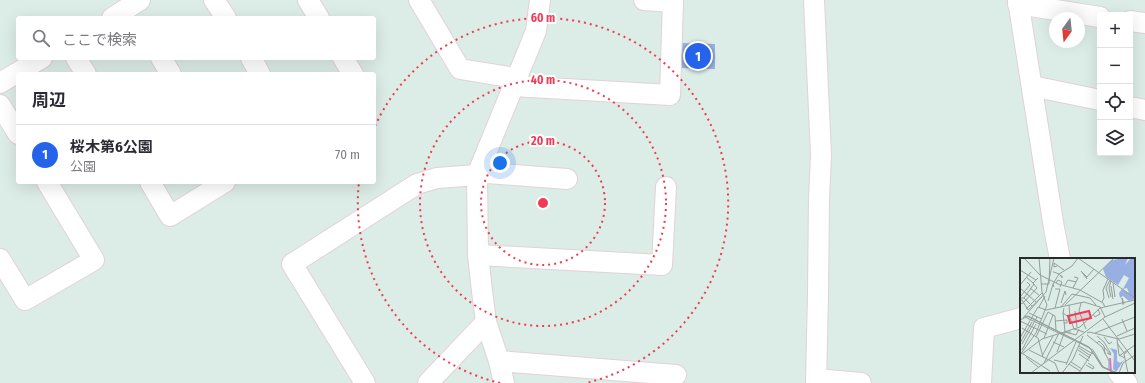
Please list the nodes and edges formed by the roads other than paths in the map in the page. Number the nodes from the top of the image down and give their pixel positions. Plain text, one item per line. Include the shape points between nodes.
1 (214, 0) edge
2 (308, 0) edge
3 (419, 0) edge
4 (540, 0) edge
5 (644, 0) edge
6 (814, 0) edge
7 (1018, 2) edge
8 (136, 8) edge
9 (1097, 15) edge
10 (117, 16) edge
11 (225, 16) edge
12 (318, 16) edge
13 (1133, 21) edge
14 (1145, 23) edge
15 (39, 60) edge
16 (77, 60) edge
17 (163, 60) edge
18 (251, 60) edge
19 (344, 60) edge
20 (18, 72) edge
21 (85, 72) edge
22 (170, 72) edge
23 (259, 72) edge
24 (351, 72) edge
25 (16, 73) edge
26 (514, 82) junction
27 (0, 83) edge
28 (1032, 86) junction
29 (1097, 99) edge
30 (0, 105) edge
31 (1133, 108) edge
32 (1145, 110) edge
33 (16, 131) edge
34 (477, 175) junction
35 (567, 179) dead end
36 (48, 184) edge
37 (151, 184) edge
38 (222, 184) edge
39 (666, 187) dead end
40 (478, 256) junction
41 (1060, 258) edge
42 (0, 259) edge
43 (1020, 318) edge
44 (486, 322) junction
45 (499, 361) junction
46 (1119, 373) edge
47 (676, 375) dead end
48 (816, 381) edge
49 (364, 383) edge
50 (428, 383) edge
51 (504, 383) edge
52 (861, 383) edge
53 (981, 383) edge
54 (1127, 383) edge

1 - 11 street
2 - 12 street
3 - 26 street via 460,69
4 - 26 street via 536,31
5 - 26 street via 673,2 670,95
6 - 48 street via 821,155
7 - 9 street
7 - 28 street
8 - 10 street
13 - 14 street
15 - 20 street
16 - 21 street
17 - 22 street
18 - 23 street
19 - 24 street
25 - 27 street
26 - 34 street
28 - 29 street
28 - 41 street
30 - 33 street
31 - 32 street
34 - 35 street via 487,173
34 - 40 street
34 - 49 street via 437,178 417,184 292,264
36 - 42 street via 94,260 25,300
37 - 38 street via 170,216
39 - 40 street via 662,265
40 - 44 street
43 - 53 street via 984,328
44 - 45 street
44 - 50 street
45 - 47 street
45 - 51 street
46 - 54 street
48 - 52 street

